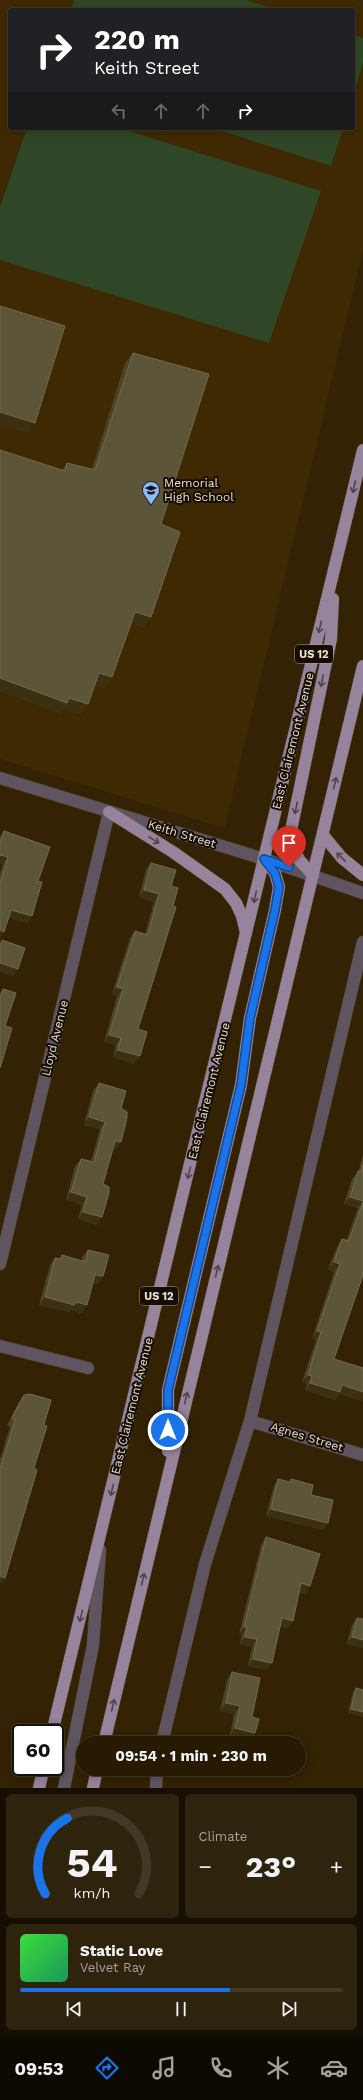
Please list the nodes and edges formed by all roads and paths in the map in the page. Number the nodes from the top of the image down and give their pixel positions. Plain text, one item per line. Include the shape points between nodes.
1 (363, 450) edge
2 (334, 573) junction
3 (363, 666) edge
4 (0, 778) edge
5 (109, 812) junction
6 (323, 835) junction
7 (264, 859) junction
8 (313, 875) junction
9 (363, 875) edge
10 (363, 893) edge
11 (247, 935) junction
12 (363, 942) edge
13 (0, 1264) edge
14 (0, 1346) edge
15 (88, 1368) dead end
16 (250, 1420) junction
17 (363, 1455) edge
18 (168, 1470) junction
19 (101, 1532) junction
20 (54, 1724) edge
21 (106, 1736) edge
22 (164, 1736) edge
23 (42, 1776) edge
24 (96, 1776) edge
25 (157, 1776) edge
26 (39, 1788) edge
27 (64, 1788) edge
28 (93, 1788) edge
29 (156, 1788) edge

1 -> 2 main road, East Clairemont Avenue / US 12
2 -> 7 main road, East Clairemont Avenue / US 12
2 -> 8 main road via 331,639 289,840 300,861
6 -> 3 main road
4 - 5 street, Keith Street
5 - 7 street, Keith Street
5 -> 11 main road via 173,852 225,889 239,909
5 - 13 street, Lloyd Avenue
6 - 8 main road
9 -> 6 main road via 342,858
7 - 8 street, Keith Street
7 -> 11 main road, East Clairemont Avenue / US 12
7 - 18 main road via 275,873 279,887 278,895 250,1018 241,1085 168,1390
8 - 10 street, Keith Street
18 -> 8 main road
11 -> 19 main road, East Clairemont Avenue / US 12
12 - 16 street
14 - 15 street
16 - 17 street, Agnes Street
16 - 22 street via 206,1564
21 -> 18 main road
19 -> 20 main road, East Clairemont Avenue / US 12
19 - 27 street via 93,1645
23 - 26 main road
24 - 28 main road
25 - 29 street

